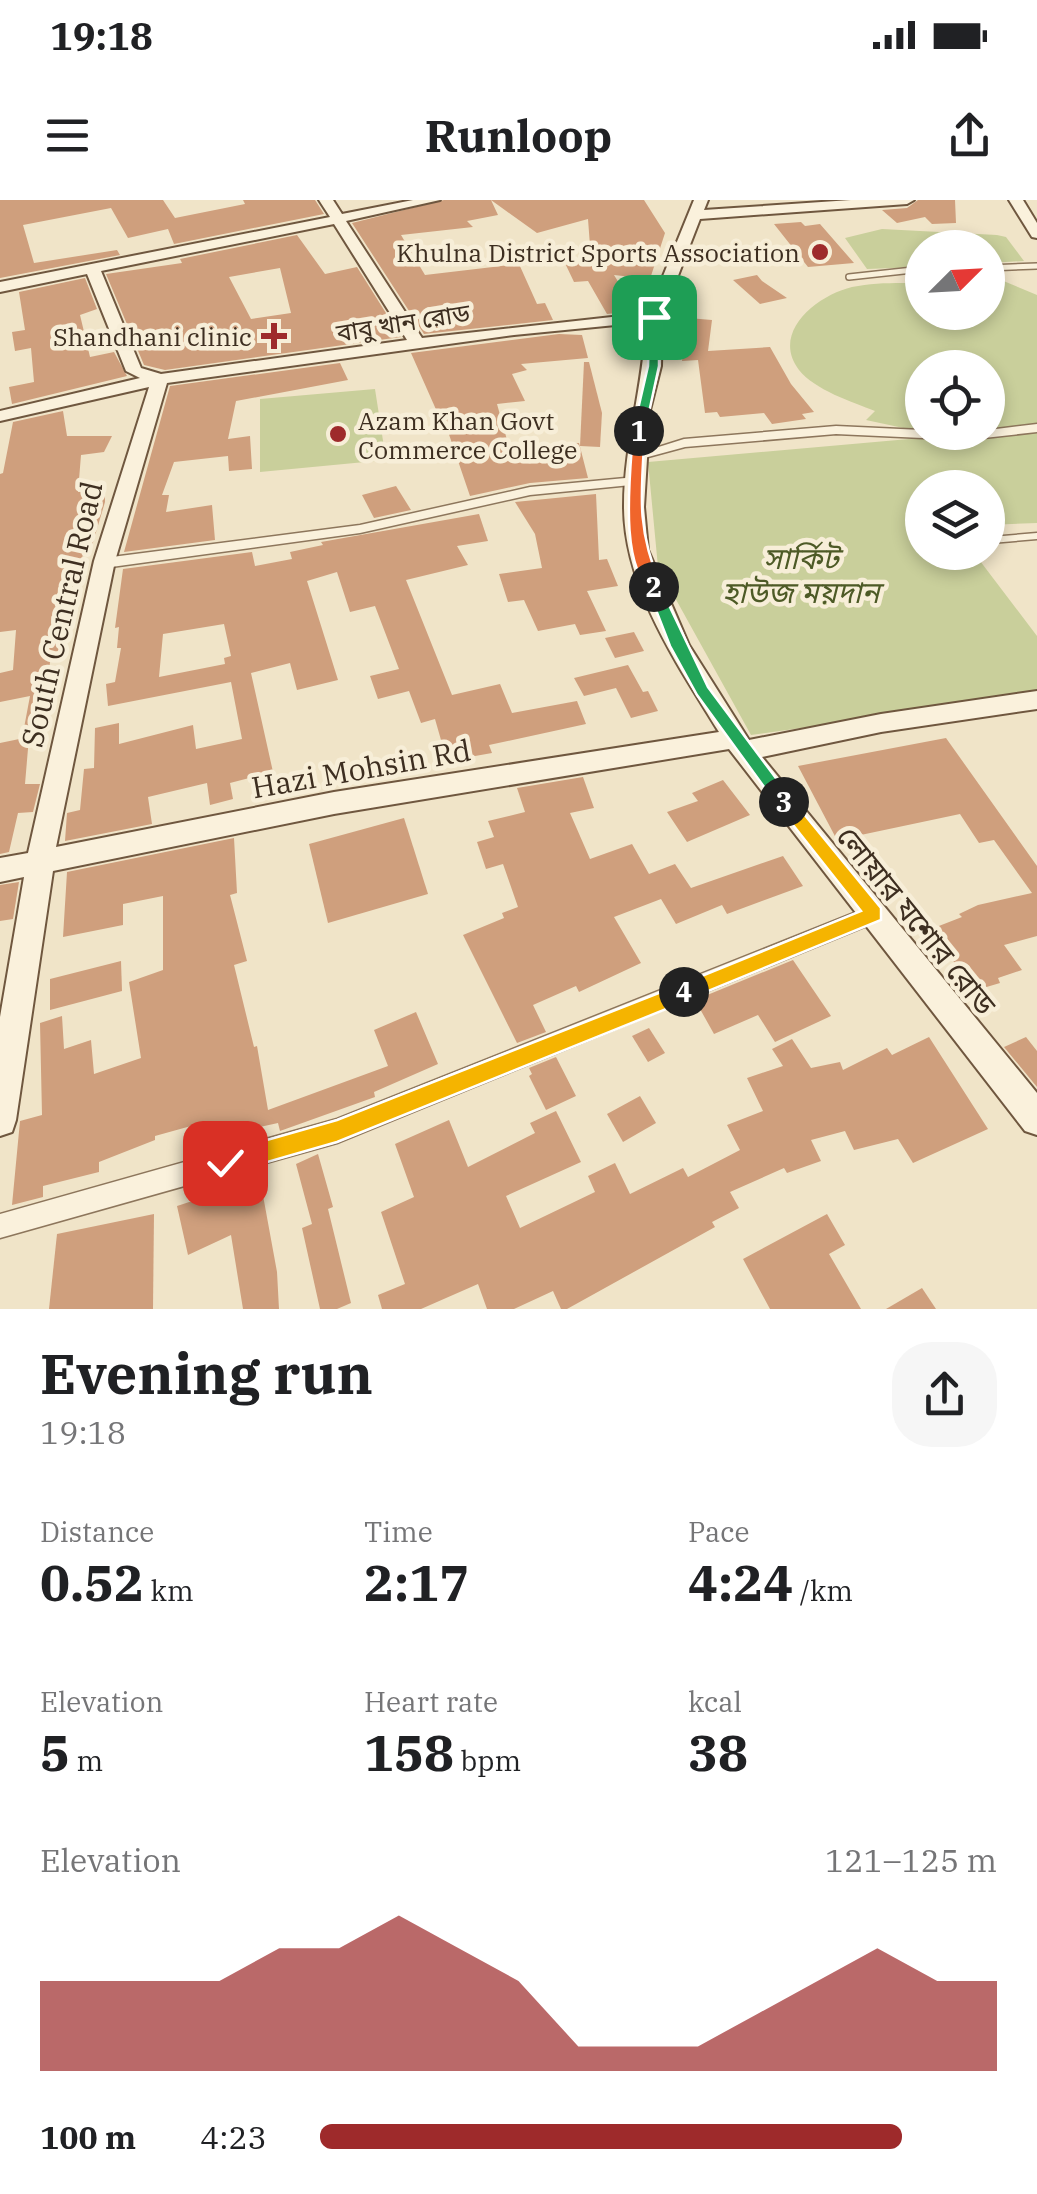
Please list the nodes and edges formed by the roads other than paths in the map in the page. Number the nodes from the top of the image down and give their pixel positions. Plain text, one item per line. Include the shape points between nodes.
1 (326, 200) edge
2 (433, 200) edge
3 (906, 200) edge
4 (1018, 204) edge
5 (699, 208) edge
6 (1037, 211) edge
7 (342, 219) junction
8 (1037, 234) edge
9 (1037, 266) edge
10 (1005, 267) edge
11 (93, 270) junction
12 (905, 271) edge
13 (848, 277) dead end
14 (0, 287) edge
15 (654, 317) junction
16 (418, 346) junction
17 (160, 380) junction
18 (0, 416) edge
19 (1037, 428) edge
20 (637, 456) junction
21 (636, 482) junction
22 (1037, 536) edge
23 (1005, 539) edge
24 (104, 563) junction
25 (1037, 700) edge
26 (739, 745) junction
27 (38, 864) junction
28 (0, 870) edge
29 (874, 914) junction
30 (1037, 1119) edge
31 (0, 1120) edge
32 (0, 1226) edge

1 - 7 street
2 - 7 street
3 - 5 street
4 - 6 lane
4 - 8 street
5 - 15 street, লোয়ার যশোর রোড
7 - 11 street
7 - 16 street
9 - 10 lane
11 - 14 street
11 - 17 street via 134,371
12 - 13 lane
15 - 16 street, বাবু খান রোড
15 - 20 street, লোয়ার যশোর রোড
16 - 17 street, বাবু খান রোড
17 - 18 street, বাবু খান রোড
17 - 24 street, South Central Road
19 - 20 street via 966,436 836,430 684,443
20 - 21 street, লোয়ার যশোর রোড
21 - 24 street via 530,491 360,529
21 - 26 street, লোয়ার যশোর রোড via 638,550 678,646
22 - 23 lane
24 - 27 street, South Central Road
25 - 26 street, Hazi Mohsin Rd
26 - 27 street, Hazi Mohsin Rd via 334,803
26 - 29 street, লোয়ার যশোর রোড
27 - 28 street, Hazi Mohsin Rd
27 - 31 street, South Central Road
29 - 30 street, লোয়ার যশোর রোড
29 - 32 street via 337,1131

